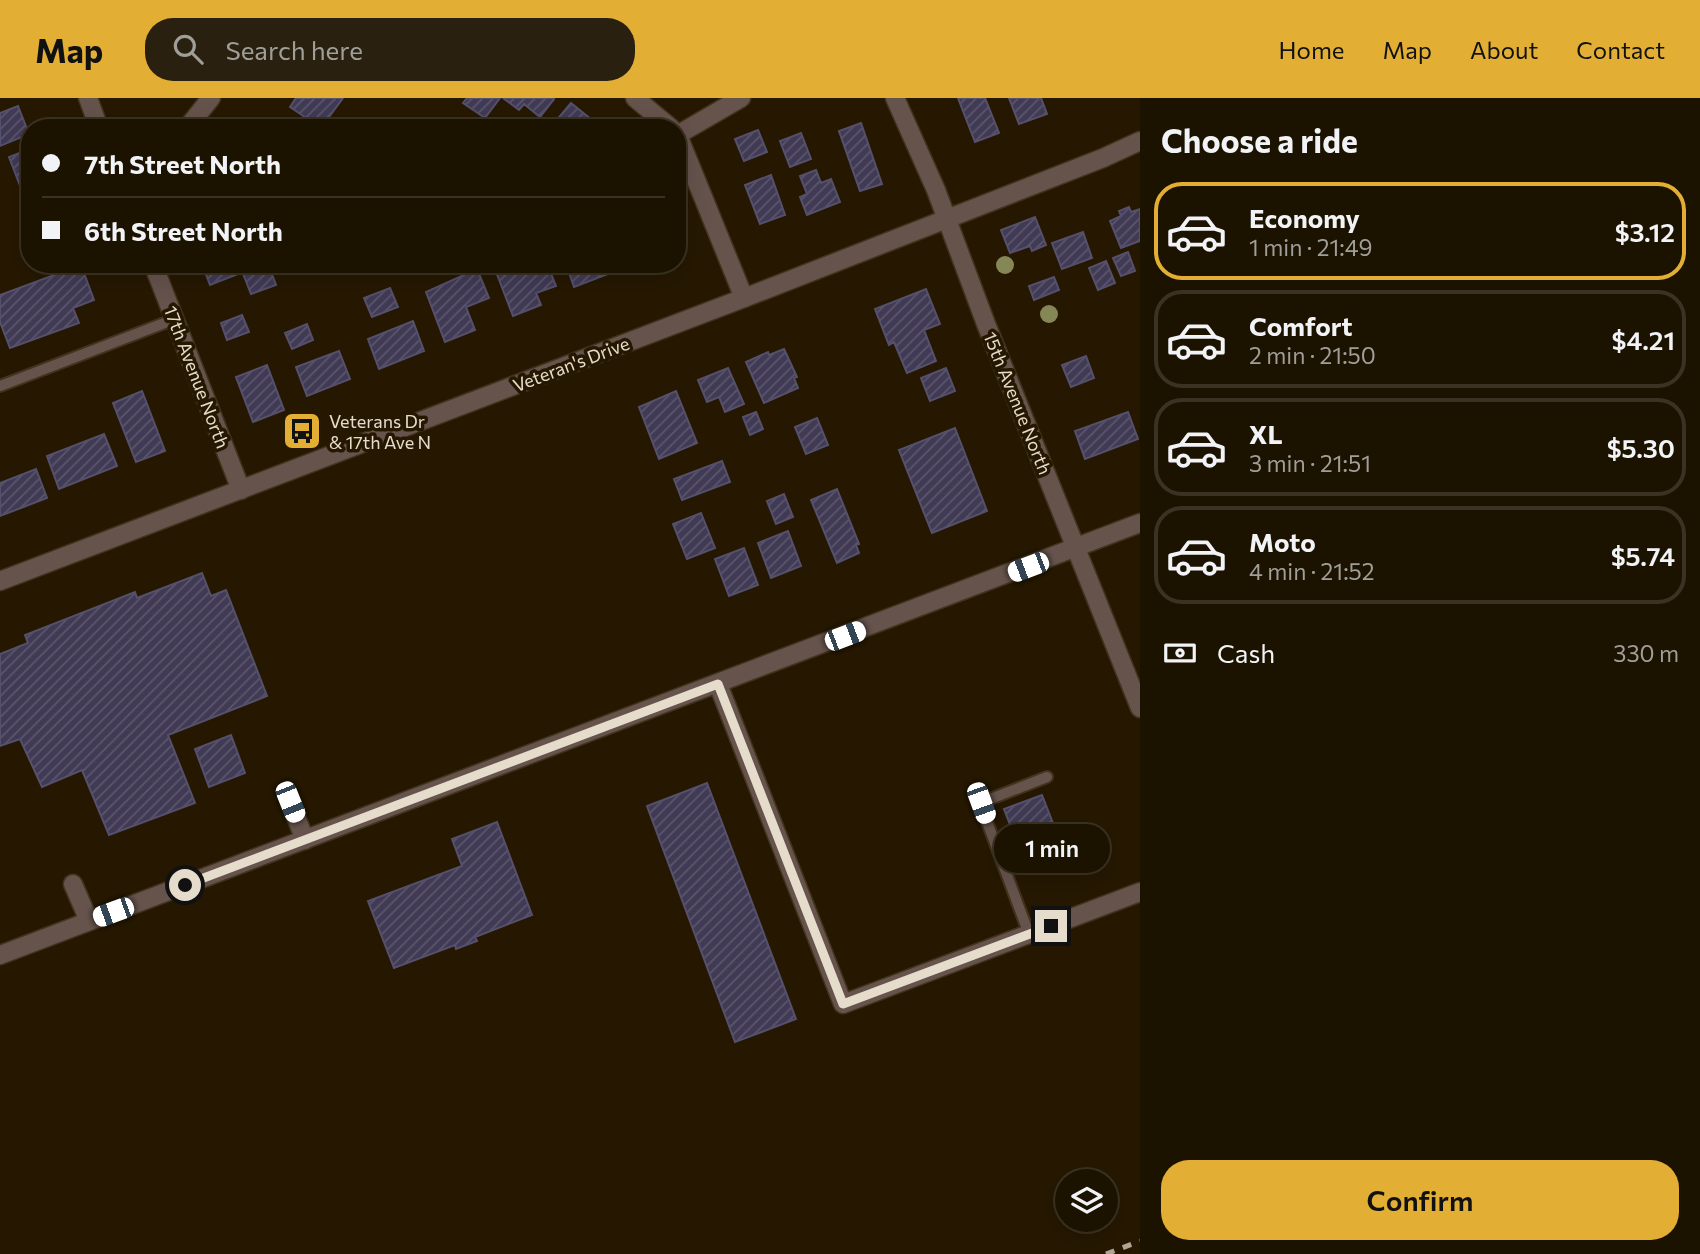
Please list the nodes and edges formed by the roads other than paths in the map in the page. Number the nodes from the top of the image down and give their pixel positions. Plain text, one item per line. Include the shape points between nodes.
1 (88, 98) edge
2 (211, 98) edge
3 (635, 98) edge
4 (741, 98) edge
5 (895, 98) edge
6 (96, 119) edge
7 (194, 119) edge
8 (660, 119) edge
9 (686, 126) edge
10 (1140, 141) edge
11 (686, 158) edge
12 (946, 219) junction
13 (157, 273) edge
14 (744, 298) junction
15 (176, 319) junction
16 (0, 386) edge
17 (241, 490) junction
18 (1140, 523) edge
19 (1077, 548) junction
20 (0, 581) edge
21 (718, 684) junction
22 (1140, 708) edge
23 (1047, 777) dead end
24 (290, 802) dead end
25 (305, 840) junction
26 (73, 884) dead end
27 (1140, 892) edge
28 (89, 921) junction
29 (1029, 934) junction
30 (0, 955) edge

1 - 6 street
2 - 7 street
3 - 8 street
4 - 9 street
5 - 12 street, 15th Avenue North
10 - 12 street, Veteran's Drive
11 - 14 street
12 - 14 street, Veteran's Drive
12 - 19 street, 15th Avenue North
13 - 15 street, 17th Avenue North
14 - 17 street, Veteran's Drive
15 - 16 lane
15 - 17 street, 17th Avenue North
17 - 20 street, Veteran's Drive
18 - 19 street
19 - 21 street
19 - 22 street, 15th Avenue North
21 - 25 street
21 - 29 street via 843,1004
23 - 29 lane via 981,803
24 - 25 street
25 - 28 street
26 - 28 street
27 - 29 street
28 - 30 street

